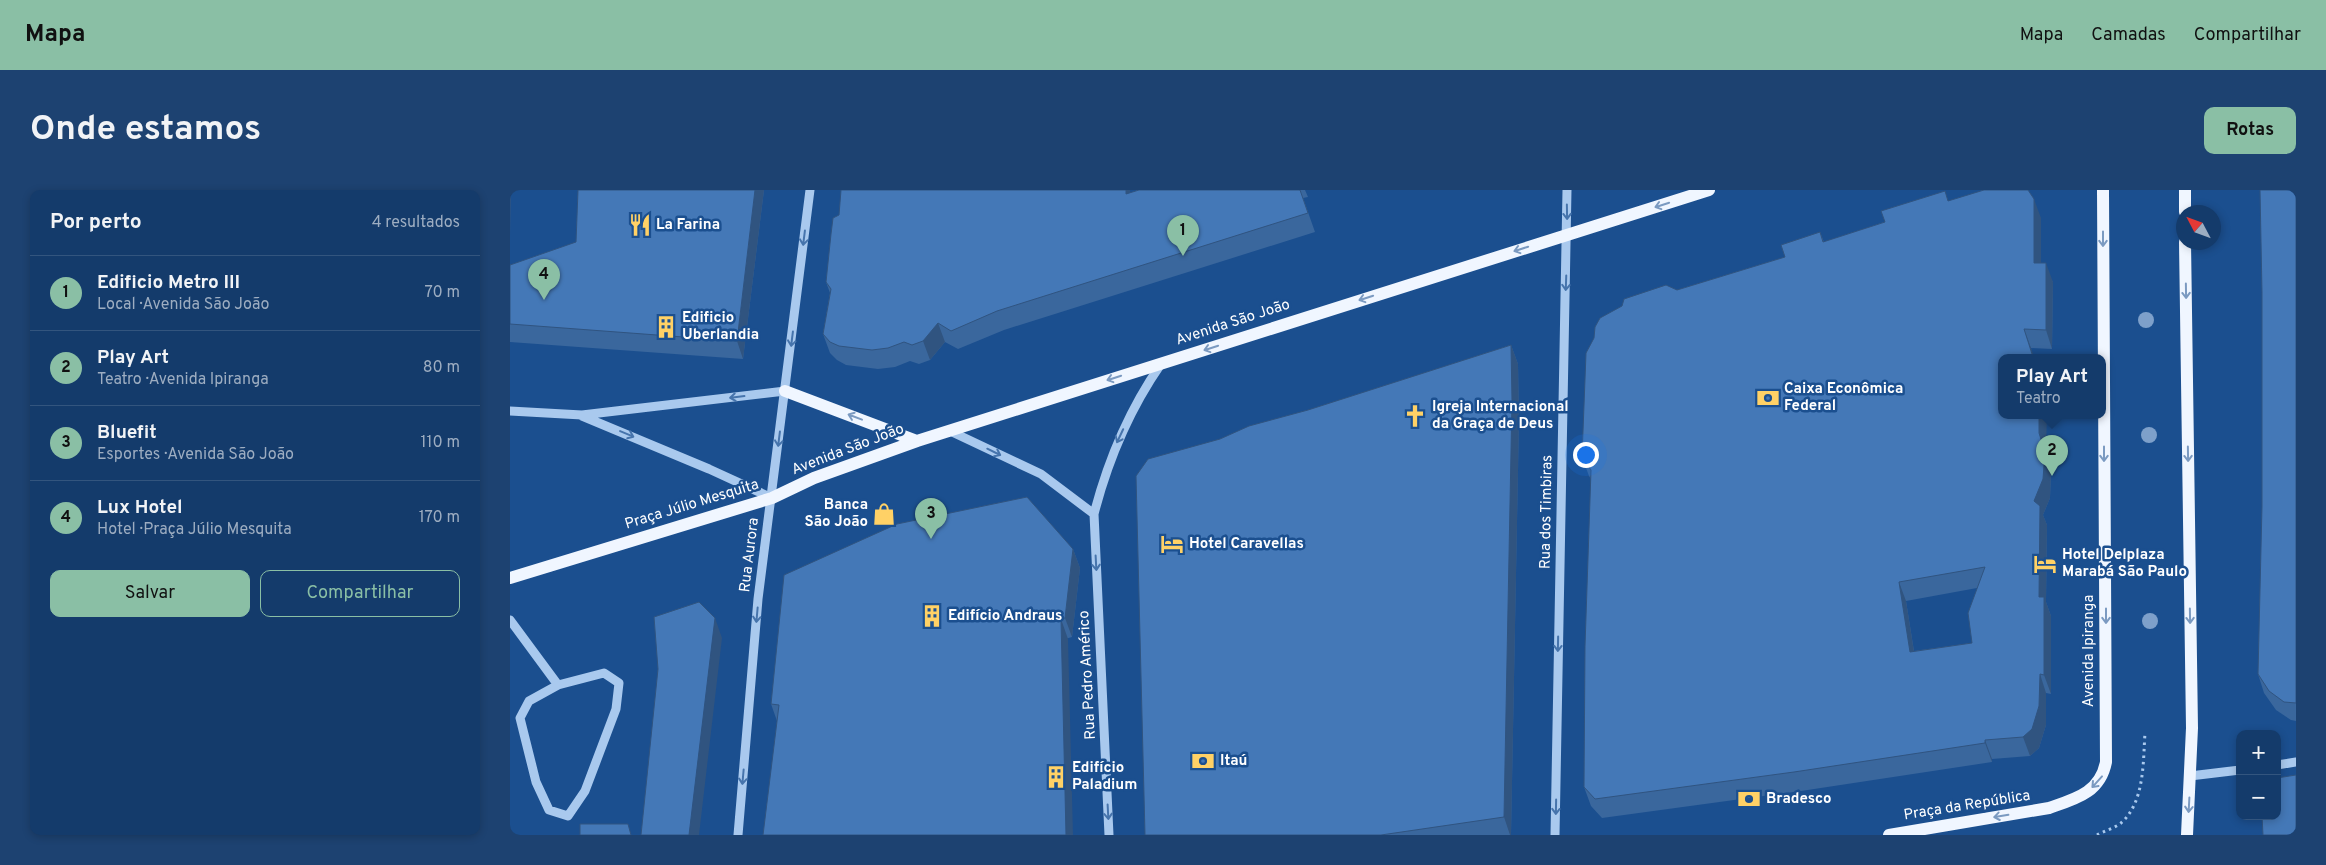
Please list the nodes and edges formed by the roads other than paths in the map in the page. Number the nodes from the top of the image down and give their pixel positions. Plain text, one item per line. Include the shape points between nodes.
1 (810, 190) edge
2 (1567, 190) edge
3 (1709, 190) edge
4 (2103, 190) edge
5 (2184, 190) edge
6 (2185, 205) edge
7 (1568, 234) junction
8 (2186, 250) edge
9 (2104, 354) edge
10 (1161, 364) junction
11 (785, 391) junction
12 (510, 411) edge
13 (582, 416) junction
14 (2104, 419) edge
15 (950, 431) junction
16 (917, 441) junction
17 (772, 498) junction
18 (1094, 514) junction
19 (510, 578) edge
20 (510, 620) edge
21 (558, 684) junction
22 (2296, 762) edge
23 (2281, 764) edge
24 (2236, 770) edge
25 (2190, 776) junction
26 (2049, 808) joint
27 (738, 835) edge
28 (1109, 835) edge
29 (1555, 835) edge
30 (1889, 835) edge
31 (2187, 835) edge

1 -> 11 street, Rua Aurora
2 -> 7 street, Rua dos Timbiras
3 -> 7 main road, Avenida São João
4 -> 9 main road, Avenida Ipiranga
5 - 6 main road
7 -> 10 main road, Avenida São João
7 -> 29 street, Rua dos Timbiras
8 -> 25 main road
10 -> 15 main road, Avenida São João
10 -> 18 street, Rua Pedro Américo via 1142,392 1118,440
11 -> 13 street, Praça Júlio Mesquita
16 -> 11 main road
11 -> 17 street, Rua Aurora
12 - 13 street, Praça Júlio Mesquita
13 -> 17 street, Praça Júlio Mesquita
14 -> 26 main road, Avenida Ipiranga via 2106,762 2103,776 2091,790
15 - 16 main road, Avenida São João
15 -> 18 street via 1041,474
16 - 17 main road, Avenida São João via 814,478
17 - 19 main road, Praça Júlio Mesquita
17 -> 27 street, Rua Aurora via 758,599
18 -> 28 street, Rua Pedro Américo
20 - 21 street
21 - 21 street via 529,701 520,718 536,782 549,810 568,816 585,791 616,709 619,683 604,673
22 - 23 street
24 - 25 street
25 -> 31 main road
26 -> 30 main road, Praça da República

